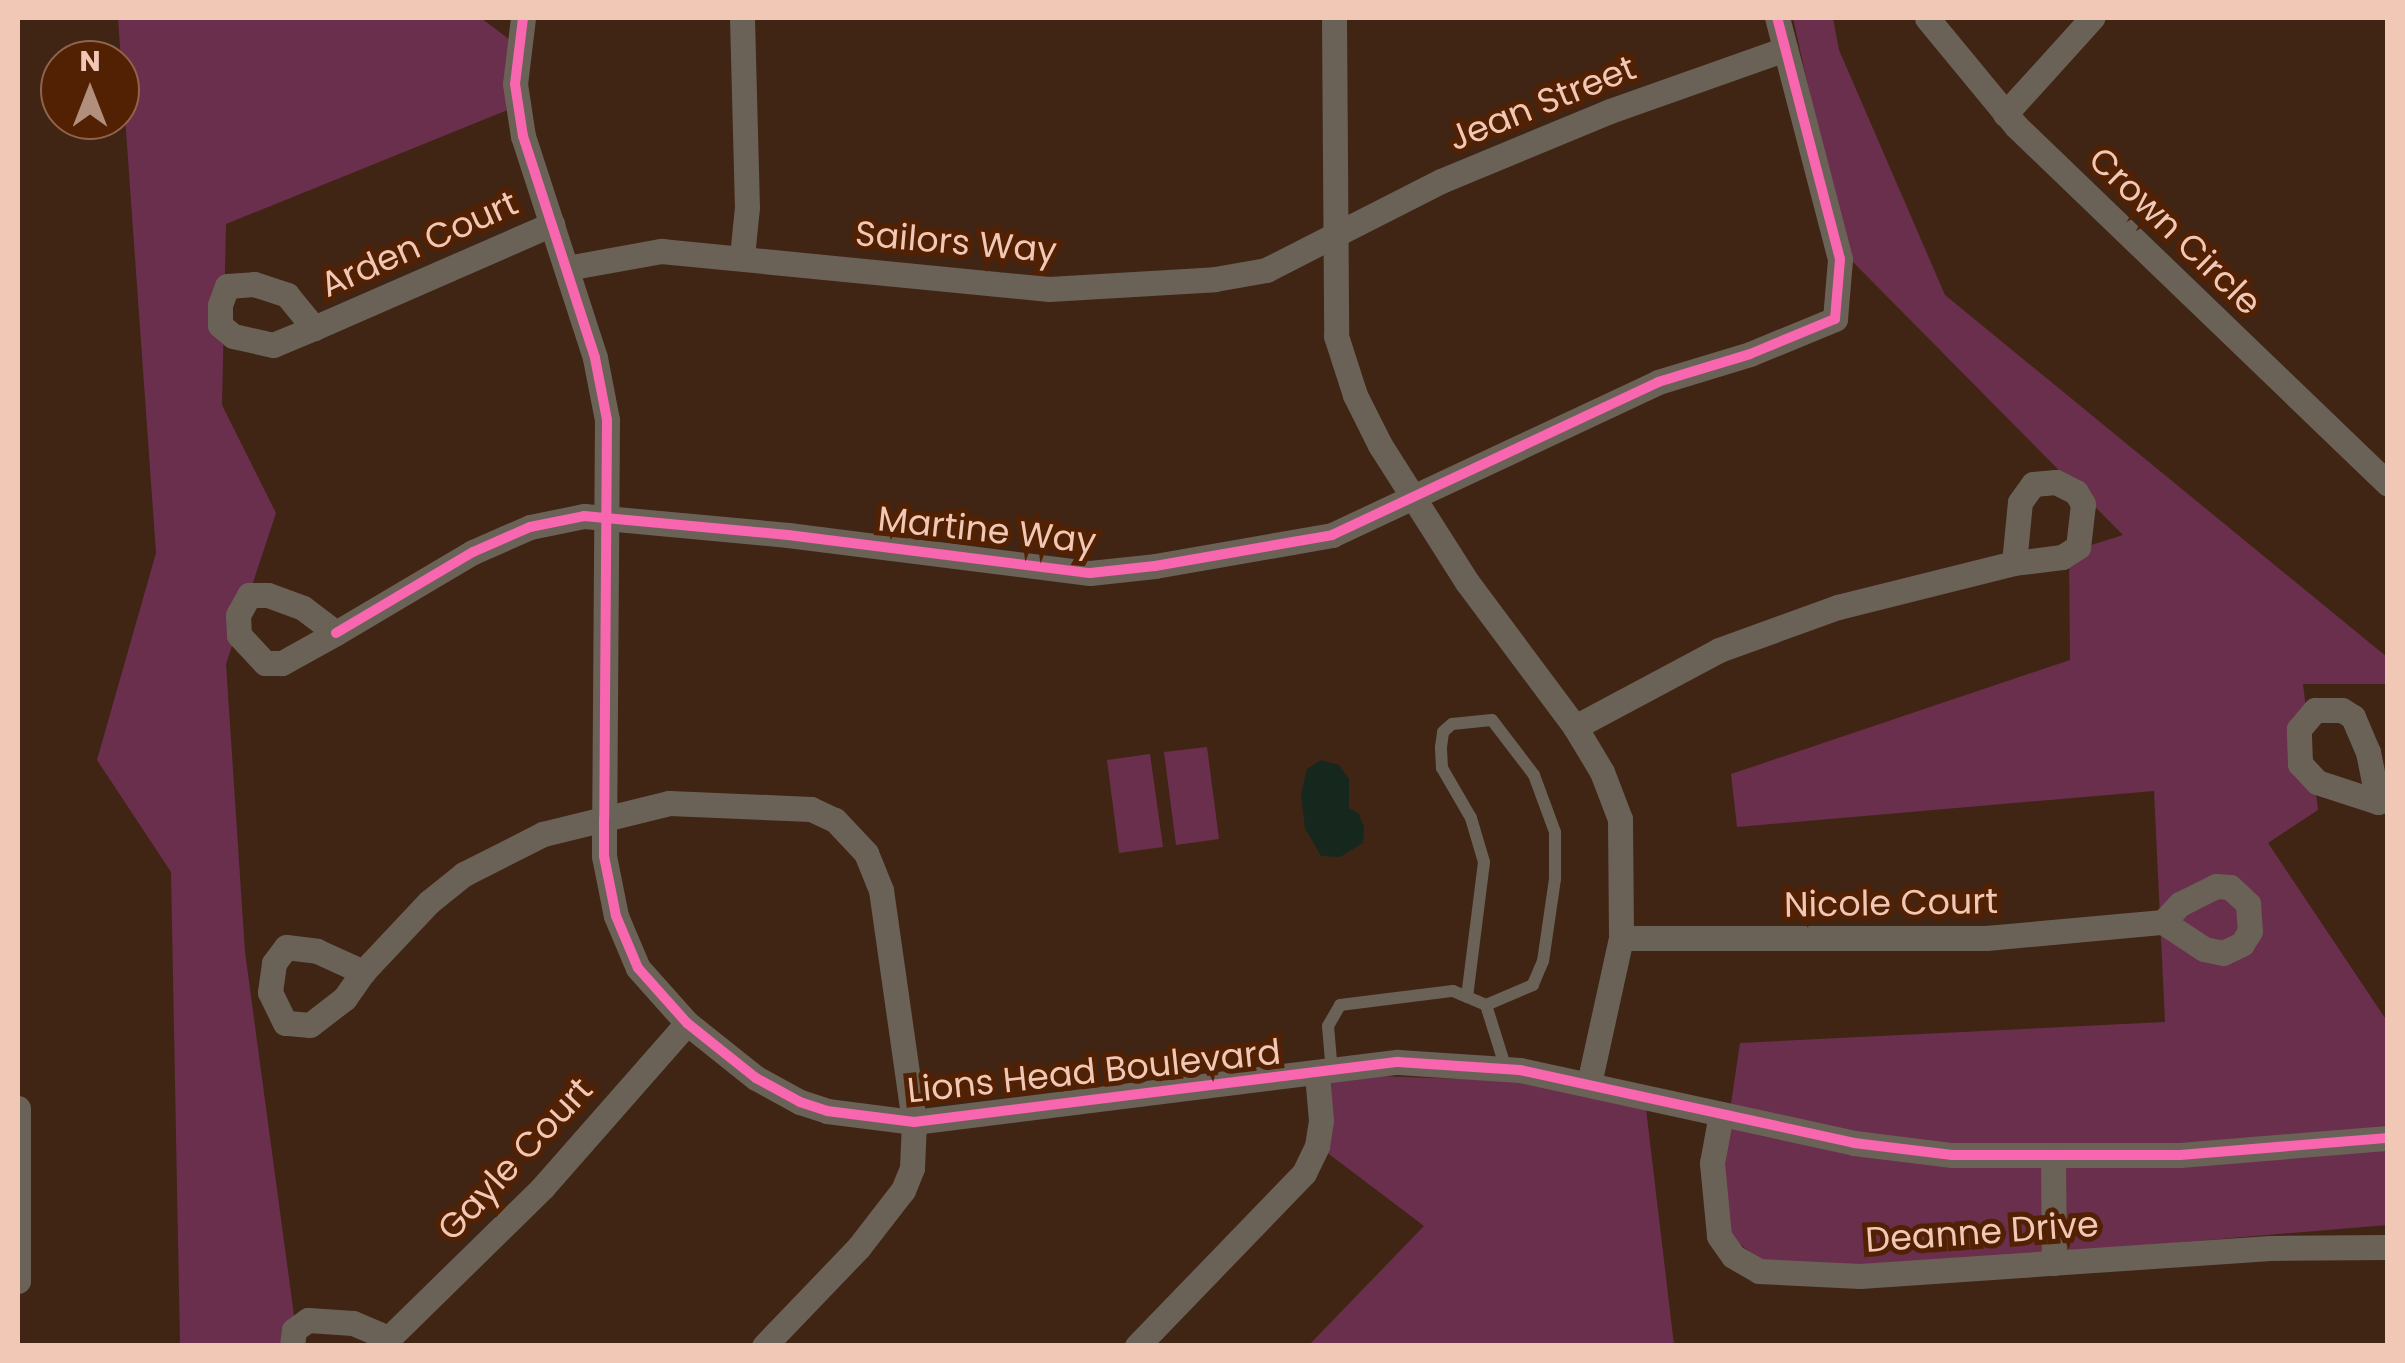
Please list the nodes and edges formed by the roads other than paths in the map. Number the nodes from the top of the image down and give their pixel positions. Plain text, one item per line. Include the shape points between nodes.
1 (523, 18) edge
2 (742, 18) edge
3 (1334, 18) edge
4 (1777, 18) edge
5 (1927, 18) edge
6 (2092, 18) edge
7 (1785, 49) junction
8 (2005, 114) junction
9 (552, 224) junction
10 (1332, 238) junction
11 (742, 256) junction
12 (567, 268) junction
13 (314, 328) dead end
14 (2388, 484) edge
15 (1412, 496) junction
16 (606, 518) junction
17 (2014, 563) dead end
18 (336, 632) dead end
19 (1575, 726) junction
20 (604, 819) junction
21 (2163, 922) dead end
22 (1621, 938) junction
23 (363, 972) dead end
24 (1467, 997) junction
25 (1486, 1004) junction
26 (688, 1023) junction
27 (1506, 1069) junction
28 (1324, 1073) junction
29 (1589, 1084) junction
30 (18, 1108) edge
31 (1721, 1114) junction
32 (914, 1122) junction
33 (2388, 1138) edge
34 (2053, 1157) junction
35 (2388, 1246) edge
36 (2054, 1264) junction
37 (18, 1281) edge
38 (387, 1342) edge
39 (292, 1346) edge
40 (764, 1346) edge
41 (1137, 1346) edge

1 - 9 street, Lions Head Boulevard via 514,84
2 - 11 street
3 - 10 street
4 - 7 street
5 - 8 street, Crown Circle
6 - 8 street
7 - 10 street, Jean Street via 1442,181
7 - 15 street, Martine Way via 1840,259 1835,319 1658,382
8 - 14 street, Crown Circle
9 - 12 street, Lions Head Boulevard
9 - 13 street, Arden Court
10 - 11 street, Sailors Way via 1266,270 1049,289
10 - 15 street via 1336,336 1380,446
11 - 12 street, Sailors Way via 661,251
12 - 16 street, Lions Head Boulevard via 607,420
15 - 16 street, Martine Way via 1332,535 1090,573
15 - 19 street via 1466,582
16 - 18 street, Martine Way via 530,527
16 - 20 street, Lions Head Boulevard
17 - 19 street via 1838,607 1719,650
19 - 22 street via 1620,819
20 - 23 street via 543,834 464,874
20 - 26 street, Lions Head Boulevard via 616,916 638,968
20 - 32 street via 669,803 812,809 834,820 866,853 881,890
21 - 22 street, Nicole Court via 1986,938
22 - 29 street
24 - 25 lane
24 - 25 lane via 1484,862 1471,818 1442,768 1441,748 1452,724 1492,720 1534,775 1555,832 1555,879 1533,984
24 - 28 lane via 1453,992 1340,1005 1328,1026
25 - 27 lane
26 - 32 street, Lions Head Boulevard via 756,1078 800,1102
26 - 38 street, Gayle Court via 543,1187
27 - 28 street, Lions Head Boulevard via 1398,1062
27 - 29 street, Lions Head Boulevard
28 - 32 street, Lions Head Boulevard
28 - 41 street via 1318,1146 1304,1173
29 - 31 street, Lions Head Boulevard
30 - 37 street
31 - 34 street, Lions Head Boulevard via 1952,1156
31 - 36 street, Deanne Drive via 1712,1163 1719,1236 1733,1256 1759,1271 1860,1276
32 - 40 street via 904,1190
33 - 34 street, Lions Head Boulevard via 2180,1156
34 - 36 street
35 - 36 street, Deanne Drive
38 - 39 street, Gayle Court via 353,1324 308,1320 294,1330

